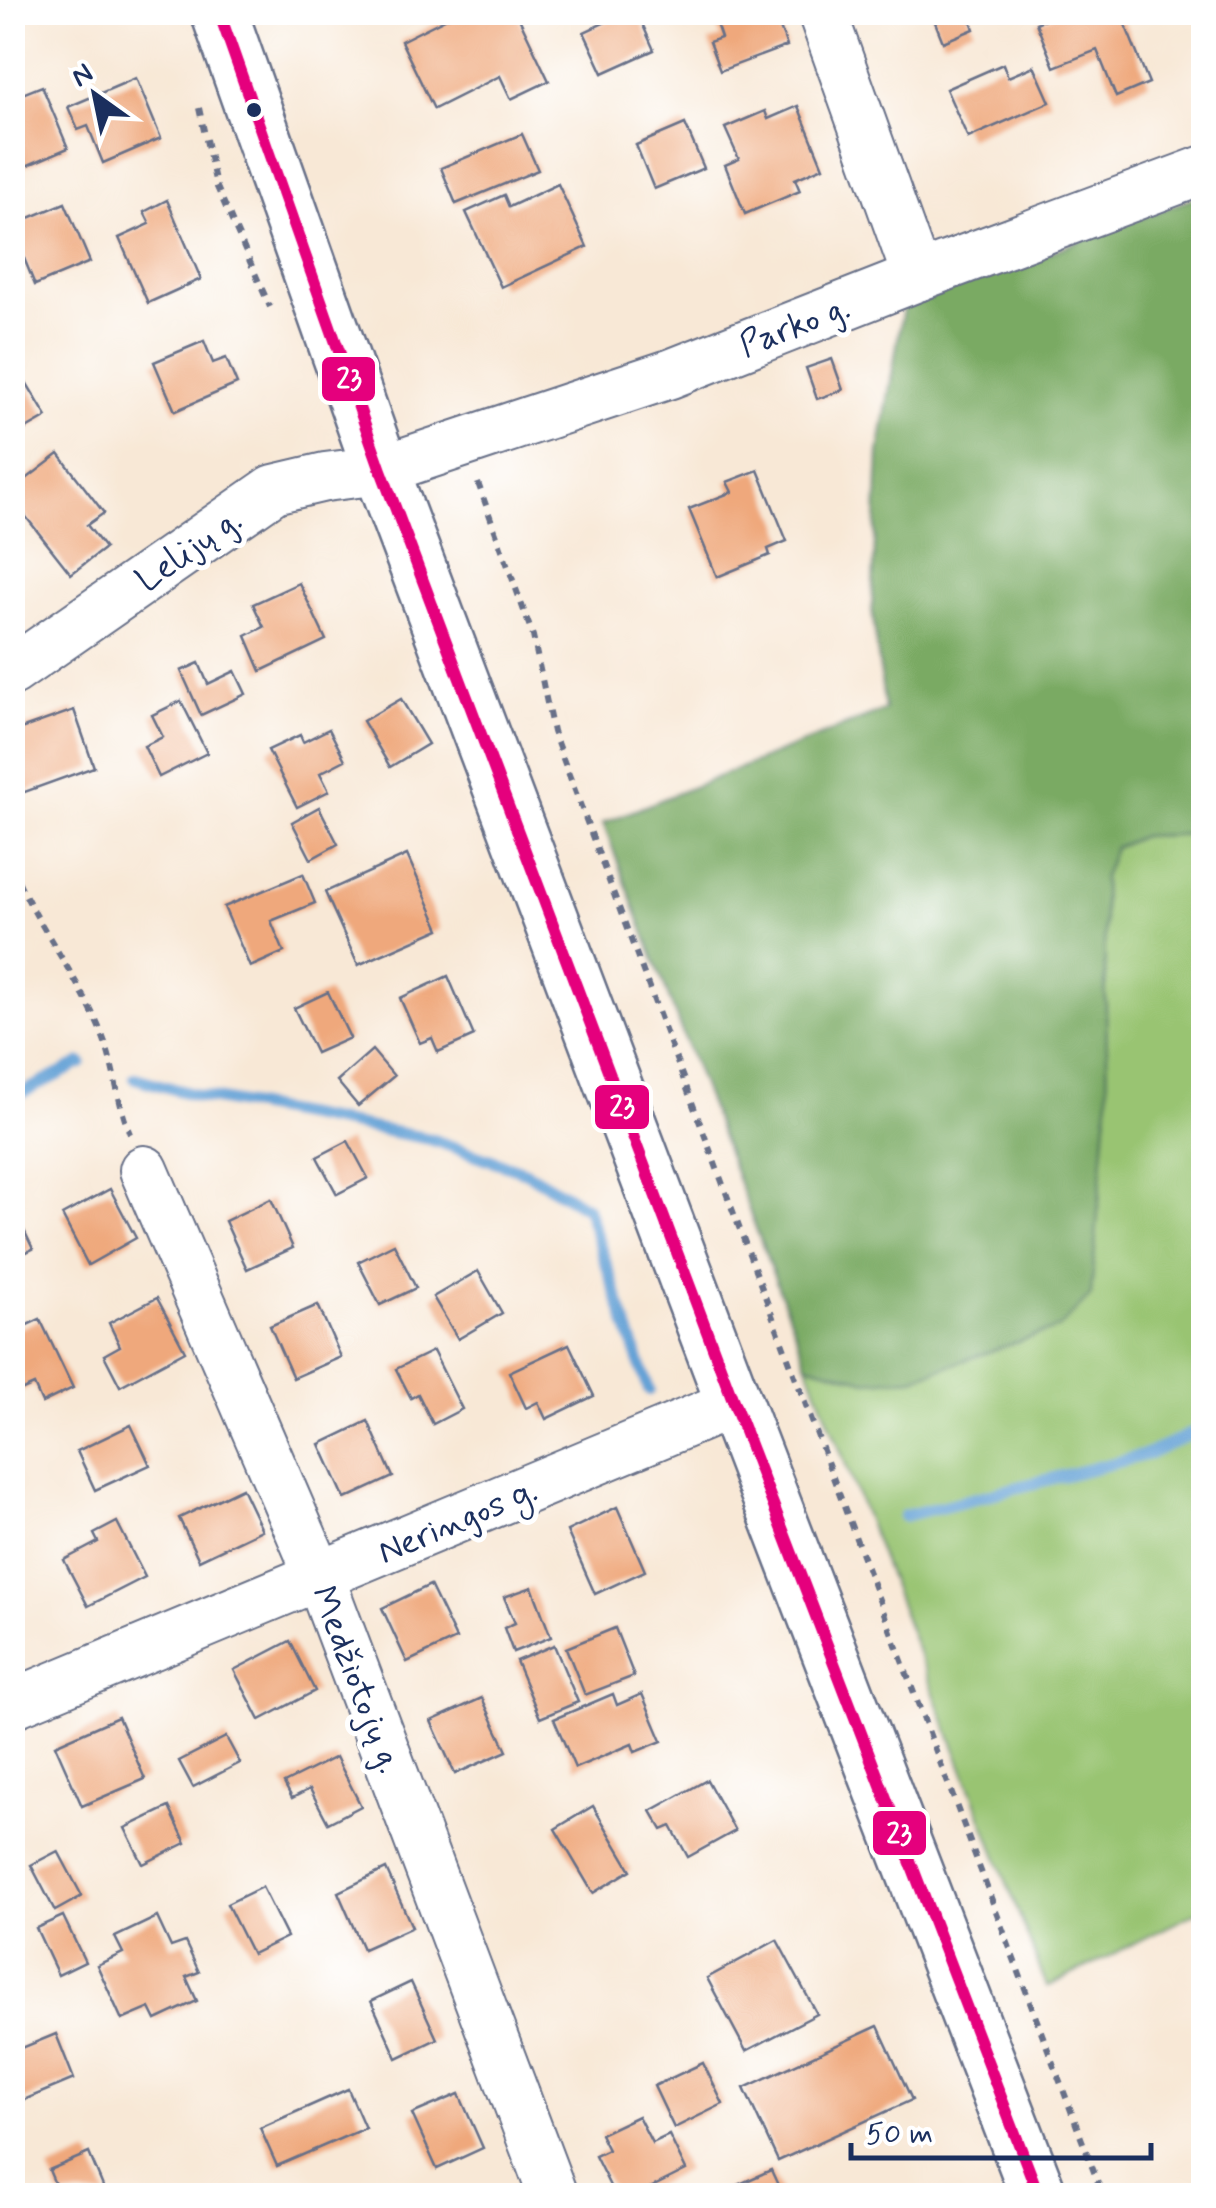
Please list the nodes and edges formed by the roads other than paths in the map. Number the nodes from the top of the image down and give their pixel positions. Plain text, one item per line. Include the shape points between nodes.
1 (219, 12) edge
2 (822, 12) edge
3 (1204, 170) edge
4 (917, 276) junction
5 (381, 470) junction
6 (12, 671) edge
7 (144, 1170) road end
8 (734, 1404) junction
9 (320, 1578) junction
10 (12, 1704) edge
11 (553, 2196) edge
12 (1039, 2196) edge

1 - 5 main road
2 - 4 street
3 - 4 street, Parko g.
4 - 5 street, Parko g. via 670,374
5 - 6 street, Lelijų g. via 274,489
5 - 8 main road
7 - 9 street, Medžiotojų g.
8 - 9 street, Neringos g.
8 - 12 main road
9 - 10 street, Neringos g.
9 - 11 street, Medžiotojų g.

